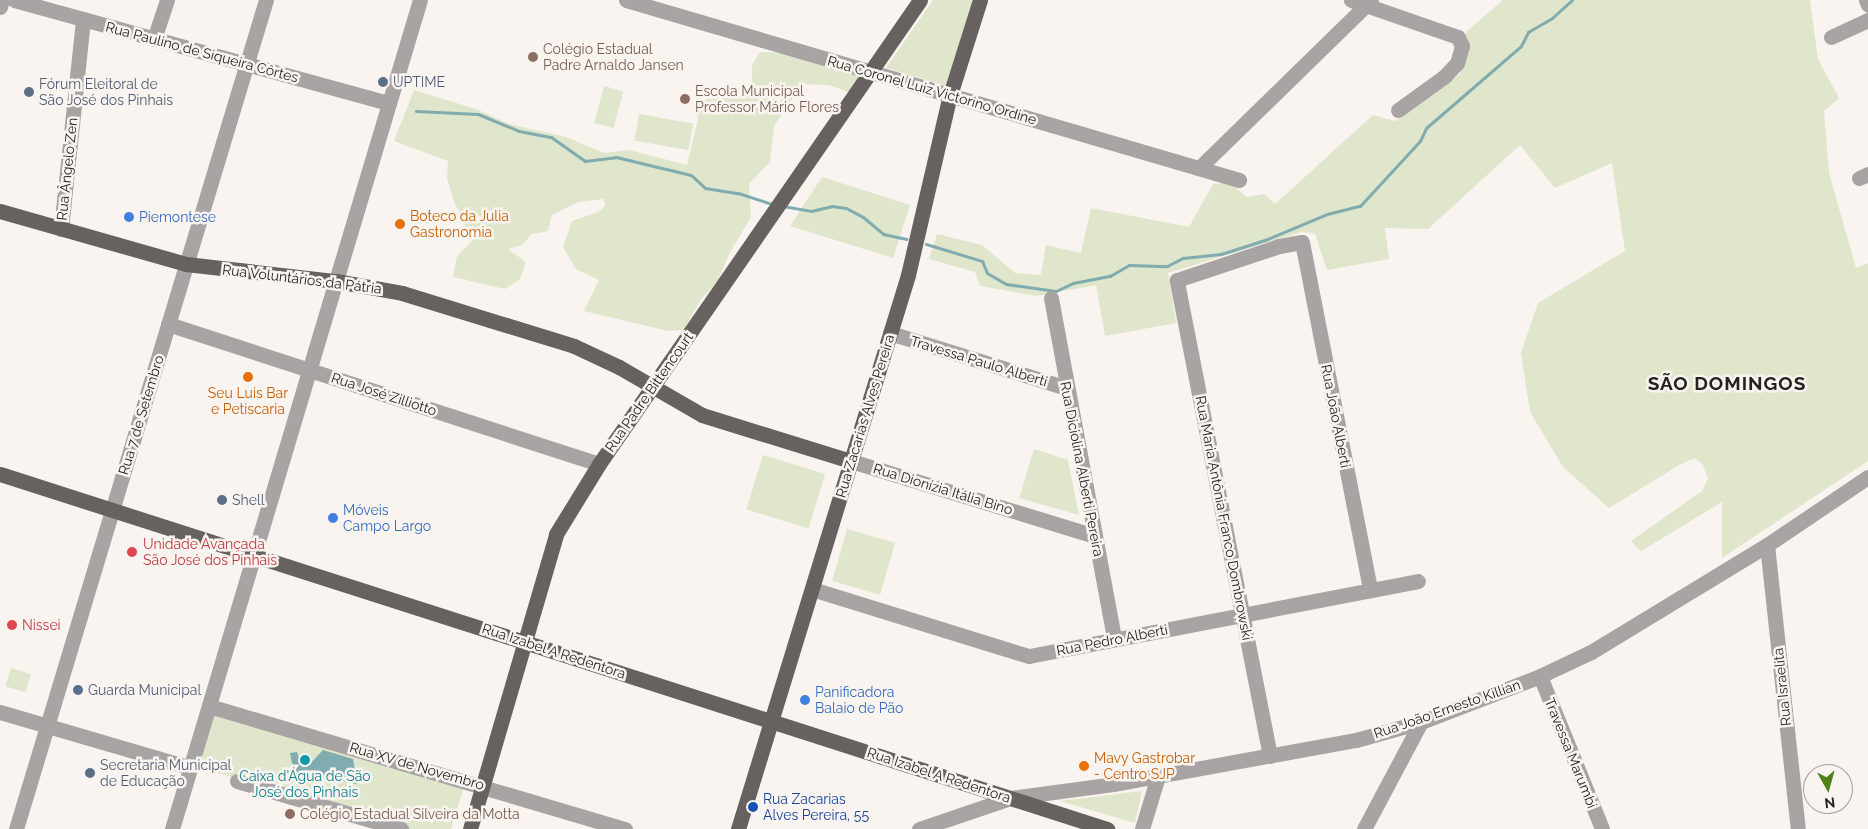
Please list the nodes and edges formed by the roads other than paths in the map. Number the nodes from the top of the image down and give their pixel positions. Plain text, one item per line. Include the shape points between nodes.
1 (2, 0) edge
2 (14, 0) edge
3 (167, 0) edge
4 (266, 0) edge
5 (420, 0) edge
6 (626, 0) edge
7 (920, 0) edge
8 (980, 0) edge
9 (1866, 0) edge
10 (1362, 2) edge
11 (1868, 5) edge
12 (0, 7) edge
13 (83, 19) junction
14 (1868, 20) edge
15 (1831, 38) dead end
16 (154, 39) junction
17 (246, 64) junction
18 (871, 72) junction
19 (950, 95) junction
20 (389, 103) junction
21 (1398, 110) dead end
22 (1199, 168) junction
23 (1239, 180) dead end
24 (0, 211) edge
25 (61, 229) junction
26 (186, 264) junction
27 (1177, 280) joint
28 (336, 281) junction
29 (1051, 298) dead end
30 (168, 324) junction
31 (890, 333) junction
32 (309, 370) junction
33 (653, 387) junction
34 (1068, 388) junction
35 (851, 461) junction
36 (599, 464) junction
37 (0, 474) edge
38 (1868, 478) edge
39 (112, 510) junction
40 (1095, 536) junction
41 (1767, 545) junction
42 (254, 555) junction
43 (1418, 581) dead end
44 (812, 589) junction
45 (1370, 590) junction
46 (1242, 614) junction
47 (1114, 639) junction
48 (523, 641) junction
49 (1540, 676) junction
50 (209, 706) junction
51 (0, 712) edge
52 (772, 720) junction
53 (1421, 722) junction
54 (47, 726) junction
55 (1270, 756) junction
56 (191, 768) junction
57 (1158, 776) junction
58 (237, 781) dead end
59 (482, 785) junction
60 (1010, 798) junction
61 (927, 828) edge
62 (16, 829) edge
63 (172, 829) edge
64 (401, 829) edge
65 (470, 829) edge
66 (625, 829) edge
67 (738, 829) edge
68 (1107, 829) edge
69 (1142, 829) edge
70 (1364, 829) edge
71 (1602, 829) edge
72 (1798, 829) edge

1 - 12 street
2 - 13 street, Rua Paulino de Siqueira Côrtes
3 - 16 street
4 - 17 street, Rua 7 de Setembro
5 - 20 street
6 - 18 street, Rua Coronel Luiz Victorino Ordine
7 - 18 main road, Rua Padre Bittencourt
8 - 19 main road, Rua Zacarias Alves Pereira
9 - 11 street
10 - 21 street via 1458,37 1462,46 1458,63 1436,84
10 - 22 street
13 - 16 street, Rua Paulino de Siqueira Côrtes
13 - 25 street, Rua Ângelo Zen
14 - 15 street
16 - 17 street, Rua Paulino de Siqueira Côrtes
17 - 20 street, Rua Paulino de Siqueira Côrtes
17 - 26 street, Rua 7 de Setembro
18 - 19 street, Rua Coronel Luiz Victorino Ordine
18 - 33 main road, Rua Padre Bittencourt
19 - 22 street, Rua Coronel Luiz Victorino Ordine
19 - 31 main road, Rua Zacarias Alves Pereira via 913,256
20 - 28 street
22 - 23 street, Rua Coronel Luiz Victorino Ordine
24 - 25 main road, Rua Voluntários da Pátria
25 - 26 main road, Rua Voluntários da Pátria
26 - 28 main road, Rua Voluntários da Pátria
26 - 30 street, Rua 7 de Setembro
27 - 45 street, Rua João Alberti via 1279,246 1302,242
27 - 46 street, Rua Maria Antônia Franco Dombrowski
28 - 32 street
28 - 33 main road, Rua Voluntários da Pátria via 402,293 574,346
29 - 34 street, Rua Diciolina Alberti Pereira
30 - 32 street, Rua José Zilliotto
30 - 39 street, Rua 7 de Setembro
31 - 34 street, Travessa Paulo Alberti
31 - 35 main road, Rua Zacarias Alves Pereira
32 - 36 street, Rua José Zilliotto
32 - 42 street
33 - 35 main road, Rua Dionízia Itália Bino via 710,418
33 - 36 main road, Rua Padre Bittencourt
34 - 40 street, Rua Diciolina Alberti Pereira
35 - 40 street, Rua Dionízia Itália Bino
35 - 44 main road, Rua Zacarias Alves Pereira
36 - 48 main road, Rua Padre Bittencourt via 556,534
37 - 39 main road, Rua Izabel A Redentora
38 - 41 street, Rua João Ernesto Killian
39 - 42 main road, Rua Izabel A Redentora
39 - 54 street, Rua 7 de Setembro
40 - 47 street, Rua Diciolina Alberti Pereira
41 - 49 street, Rua João Ernesto Killian via 1590,652
41 - 72 street, Rua Israelita
42 - 48 main road, Rua Izabel A Redentora
42 - 50 street
43 - 45 street, Rua Pedro Alberti
44 - 47 street, Rua Pedro Alberti via 1029,656
44 - 52 main road, Rua Zacarias Alves Pereira
45 - 46 street, Rua Pedro Alberti
46 - 47 street, Rua Pedro Alberti
46 - 55 street, Rua Maria Antônia Franco Dombrowski
48 - 52 main road, Rua Izabel A Redentora
48 - 59 main road, Rua Padre Bittencourt
49 - 53 street, Rua João Ernesto Killian
49 - 71 street, Travessa Marumbi
50 - 56 street
50 - 59 street, Rua XV de Novembro
51 - 54 street
52 - 60 main road, Rua Izabel A Redentora
52 - 67 main road, Rua Zacarias Alves Pereira
53 - 55 street, Rua João Ernesto Killian via 1356,740
53 - 70 street
54 - 56 street
54 - 62 street, Rua 7 de Setembro
55 - 57 street, Rua João Ernesto Killian
56 - 63 street
57 - 60 street, Rua João Ernesto Killian
57 - 69 street
58 - 64 street
59 - 65 main road, Rua Padre Bittencourt
59 - 66 street, Rua XV de Novembro
60 - 61 street, Rua João Ernesto Killian
60 - 68 main road, Rua Izabel A Redentora

